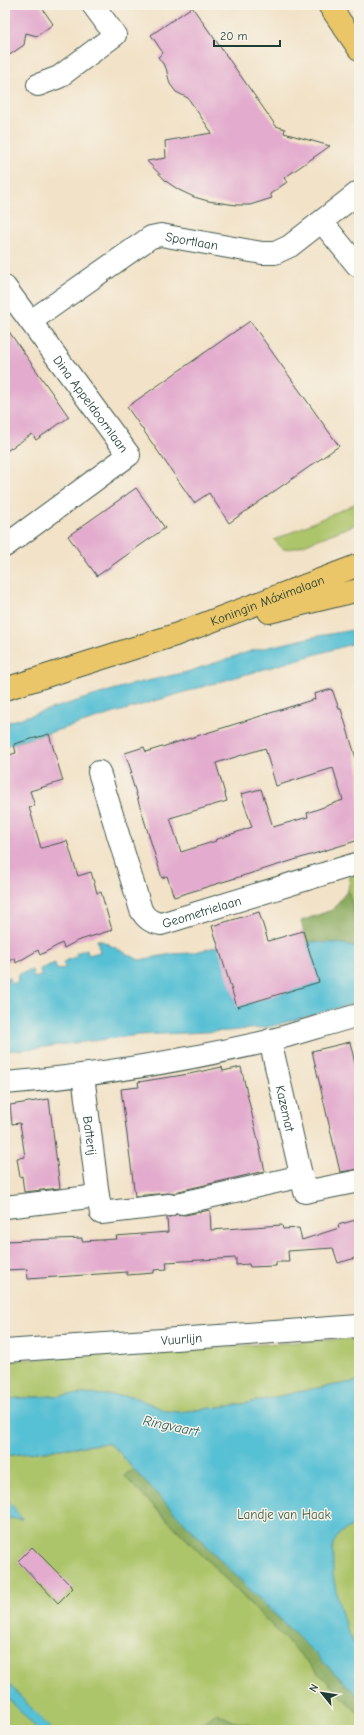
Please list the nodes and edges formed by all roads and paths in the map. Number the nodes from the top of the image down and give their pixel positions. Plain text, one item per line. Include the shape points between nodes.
1 (93, 5) edge
2 (329, 5) edge
3 (359, 49) edge
4 (38, 85) dead end
5 (359, 192) edge
6 (322, 222) junction
7 (357, 265) dead end
8 (5, 287) edge
9 (31, 321) junction
10 (5, 546) edge
11 (359, 565) edge
12 (359, 590) edge
13 (175, 635) junction
14 (5, 689) edge
15 (98, 772) dead end
16 (359, 863) edge
17 (359, 1015) edge
18 (270, 1040) junction
19 (84, 1075) junction
20 (5, 1083) edge
21 (302, 1176) junction
22 (359, 1181) edge
23 (98, 1196) junction
24 (5, 1206) edge
25 (359, 1326) edge
26 (5, 1351) edge

1 - 4 street via 115,35 59,77
2 - 3 main road
5 - 6 street, Sportlaan
6 - 7 street
6 - 9 street, Sportlaan via 290,246 275,253 262,253 161,235 150,236
8 - 9 street, Dina Appeldoornlaan
9 - 10 street, Dina Appeldoornlaan via 129,455
11 - 13 main road, Koningin Máximalaan
12 - 13 main road, Koningin Máximalaan
13 - 14 main road, Koningin Máximalaan
15 - 16 street, Geometrielaan via 141,910 145,918 154,923 161,924
17 - 18 street
18 - 19 street via 156,1064
18 - 21 street, Kazemat
19 - 20 street
19 - 23 street, Batterij
21 - 22 street, Kazemat via 305,1192
21 - 23 street, Batterij via 175,1204 101,1212
23 - 24 street
25 - 26 street, Vuurlijn

